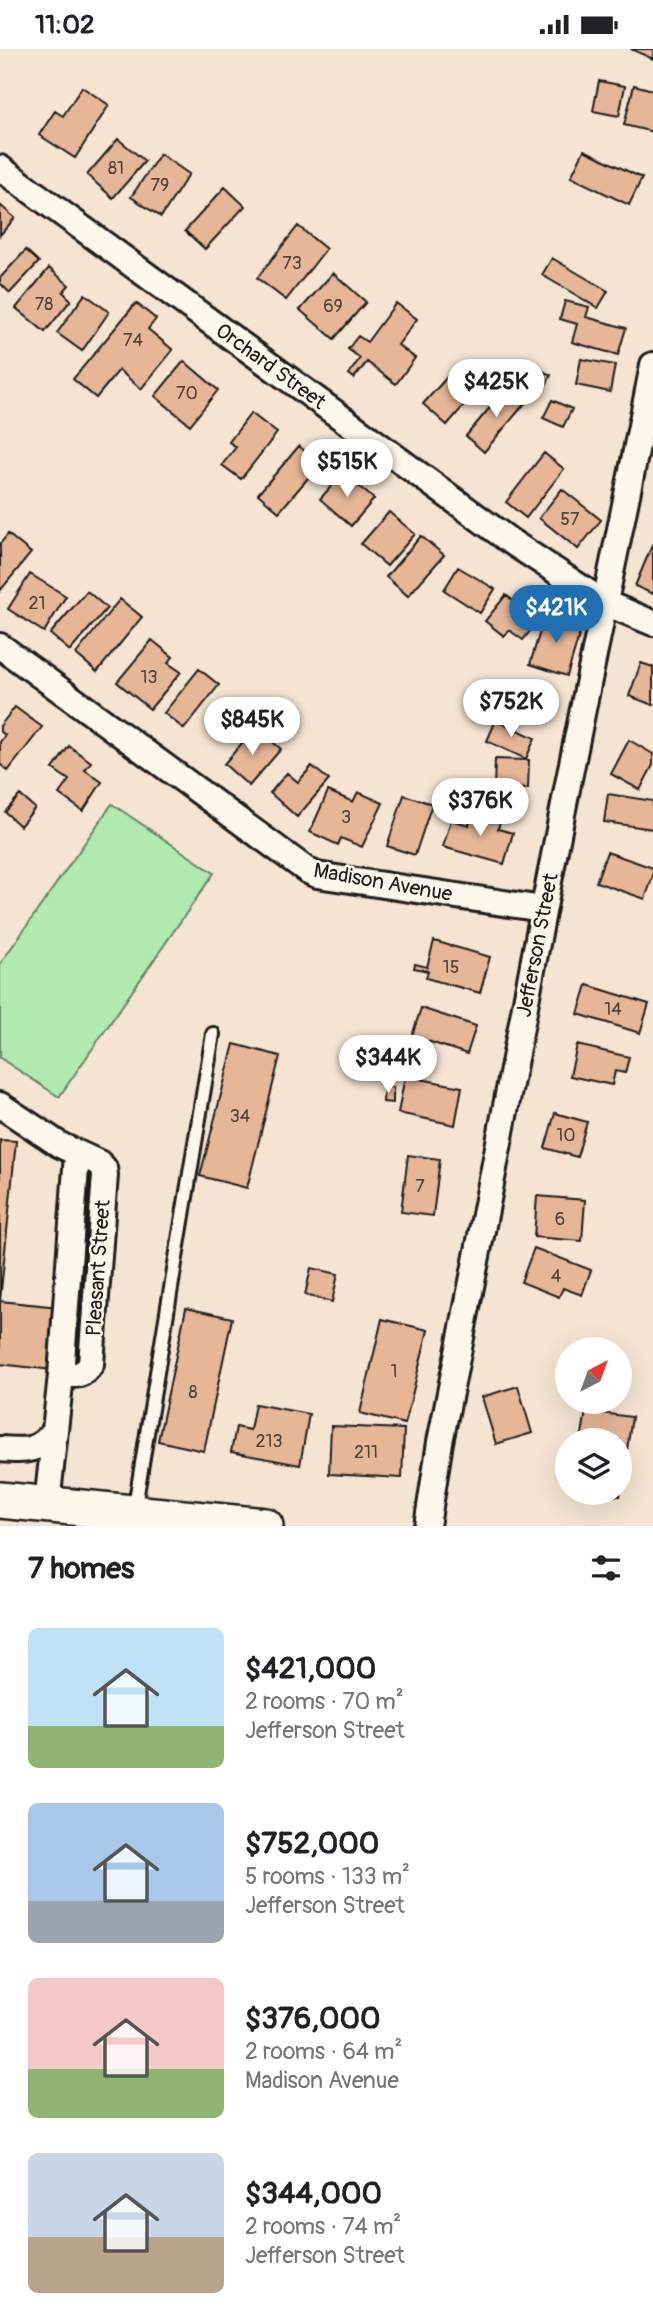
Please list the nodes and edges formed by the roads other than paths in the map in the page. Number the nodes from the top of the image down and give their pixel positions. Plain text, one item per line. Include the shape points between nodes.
1 (0, 168) edge
2 (653, 365) edge
3 (603, 602) junction
4 (653, 622) edge
5 (0, 646) edge
6 (543, 909) junction
7 (213, 1034) dead end
8 (0, 1105) edge
9 (55, 1430) junction
10 (0, 1449) edge
11 (0, 1500) edge
12 (47, 1504) junction
13 (134, 1513) junction
14 (91, 1518) edge
15 (265, 1526) edge
16 (427, 1526) edge

1 - 3 street, Orchard Street via 510,541
2 - 3 street, Jefferson Street
3 - 4 street, Orchard Street
3 - 6 street, Jefferson Street
5 - 6 street, Madison Avenue via 308,871
6 - 16 street, Jefferson Street
7 - 13 lane
8 - 9 street, Pleasant Street via 77,1154
9 - 10 street via 46,1442 32,1449
9 - 12 street, Pleasant Street
11 - 12 main road
12 - 14 main road
13 - 14 main road
13 - 15 main road

